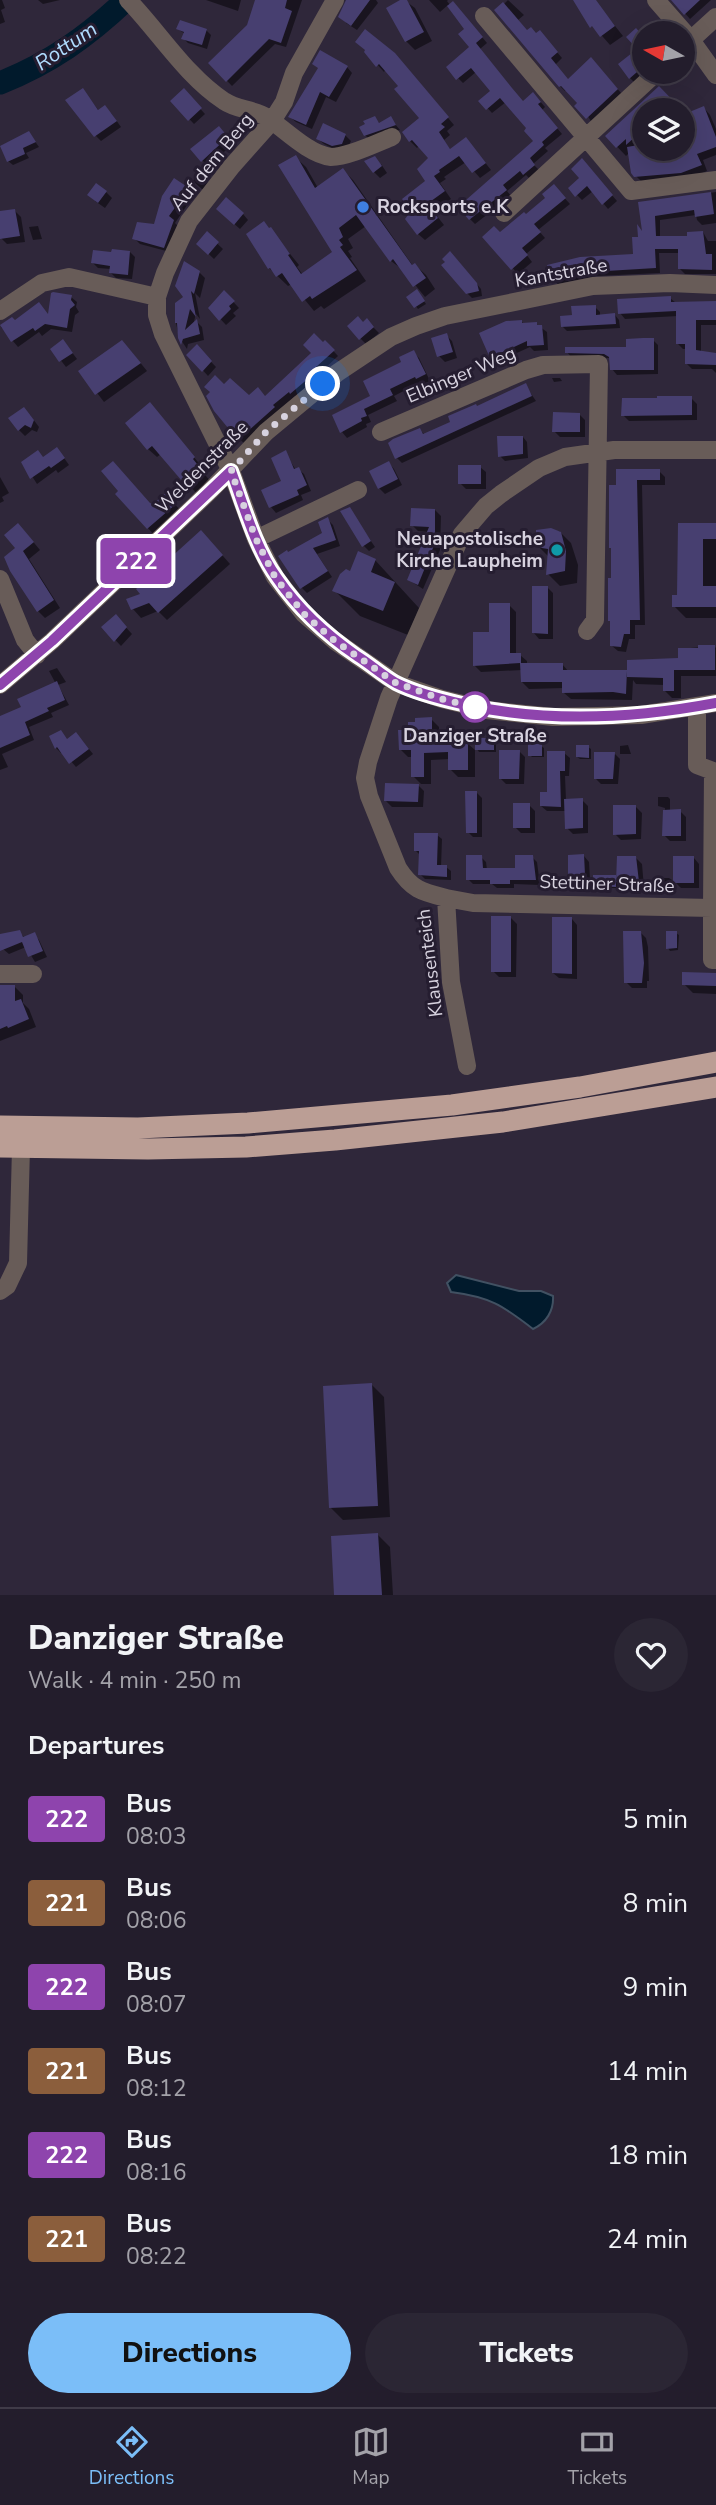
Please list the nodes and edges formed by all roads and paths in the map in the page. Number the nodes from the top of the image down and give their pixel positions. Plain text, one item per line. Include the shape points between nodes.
1 (335, 0) edge
2 (656, 0) edge
3 (131, 3) edge
4 (484, 16) dead end
5 (716, 18) edge
6 (671, 21) edge
7 (695, 37) edge
8 (695, 53) edge
9 (716, 75) edge
10 (644, 84) edge
11 (272, 121) junction
12 (392, 137) dead end
13 (585, 139) junction
14 (716, 180) edge
15 (504, 213) dead end
16 (716, 285) edge
17 (157, 297) junction
18 (0, 311) edge
19 (416, 326) joint
20 (381, 432) dead end
21 (716, 450) edge
22 (598, 451) junction
23 (231, 471) junction
24 (358, 490) dead end
25 (256, 539) junction
26 (0, 579) edge
27 (586, 631) dead end
28 (37, 655) junction
29 (396, 683) junction
30 (0, 685) edge
31 (716, 703) edge
32 (696, 707) junction
33 (446, 898) junction
34 (712, 908) junction
35 (716, 960) edge
36 (0, 974) edge
37 (33, 974) dead end
38 (716, 1062) edge
39 (467, 1066) dead end
40 (716, 1087) edge
41 (0, 1126) edge
42 (11, 1148) edge
43 (0, 1291) edge

1 - 11 street, Auf dem Berg
2 - 6 street
3 - 11 street via 215,95
4 - 13 street
5 - 7 street
8 - 9 street
10 - 13 street
11 - 12 street via 291,137 331,156
11 - 17 street, Auf dem Berg via 190,221
13 - 14 street via 631,191
13 - 15 street
16 - 19 street, Kantstraße via 593,286
17 - 18 street via 69,277 42,283
17 - 23 street, Auf dem Berg via 163,334
19 - 23 street, Weldenstraße via 365,354 309,394
20 - 22 street, Elbinger Weg via 526,370 543,365 599,364
21 - 22 street, Klausenteich
22 - 27 street via 595,620
22 - 29 street, Klausenteich via 539,468 474,519 462,534
23 - 25 street
23 - 28 street, Weldenstraße
24 - 25 street
25 - 29 street via 275,577 304,614
26 - 28 street via 25,639
28 - 30 street, Weldenstraße
29 - 32 street via 487,710 553,717 612,717
29 - 33 street, Klausenteich via 368,762 369,796 405,879 420,891
31 - 32 street
32 - 34 street via 696,765 713,771
33 - 34 street, Stettiner Straße via 473,903
33 - 39 street, Klausenteich via 451,982
34 - 35 street via 712,960
36 - 37 street
38 - 41 highway via 452,1105 138,1128
40 - 42 highway via 503,1122 335,1140 246,1147
42 - 43 street via 18,1263

